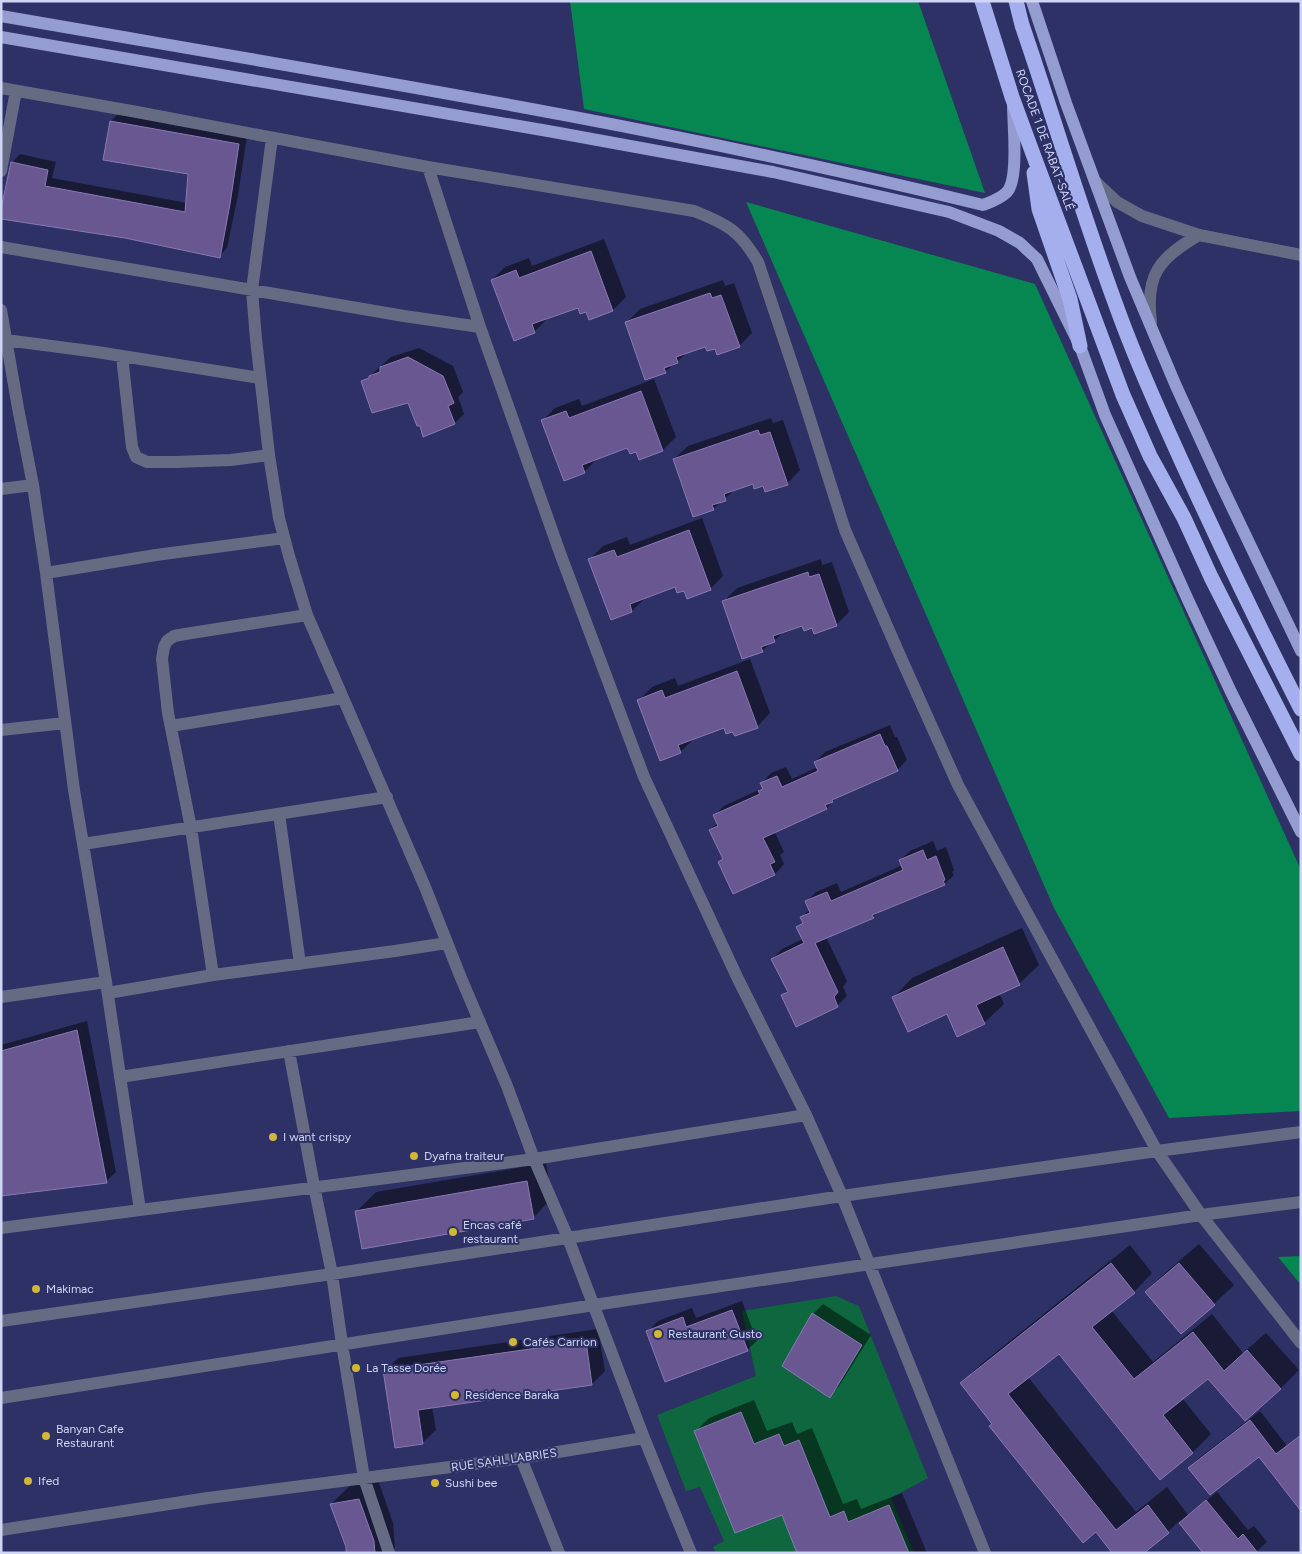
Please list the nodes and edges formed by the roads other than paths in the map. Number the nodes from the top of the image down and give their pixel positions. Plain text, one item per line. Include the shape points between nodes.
1 (982, 1) edge
2 (1016, 1) edge
3 (1032, 1) edge
4 (1, 16) edge
5 (1, 37) edge
6 (1, 88) edge
7 (16, 90) junction
8 (1012, 97) junction
9 (272, 138) junction
10 (1033, 154) junction
11 (428, 167) junction
12 (1, 171) edge
13 (1096, 182) junction
14 (1199, 235) junction
15 (1, 246) edge
16 (1301, 255) edge
17 (252, 290) junction
18 (1, 310) edge
19 (480, 327) junction
20 (1152, 329) junction
21 (6, 340) junction
22 (1080, 346) junction
23 (122, 356) junction
24 (260, 378) junction
25 (269, 455) junction
26 (33, 485) junction
27 (1, 489) edge
28 (284, 538) junction
29 (46, 573) junction
30 (307, 615) junction
31 (1301, 651) edge
32 (343, 698) junction
33 (1301, 709) edge
34 (65, 723) junction
35 (170, 726) junction
36 (1, 730) edge
37 (1301, 754) edge
38 (387, 797) junction
39 (279, 814) junction
40 (191, 828) junction
41 (1301, 832) edge
42 (83, 844) junction
43 (447, 943) junction
44 (300, 964) junction
45 (214, 975) junction
46 (107, 987) junction
47 (2, 995) edge
48 (480, 1022) junction
49 (289, 1051) junction
50 (120, 1077) junction
51 (806, 1115) junction
52 (1301, 1132) edge
53 (1157, 1151) junction
54 (534, 1158) junction
55 (314, 1186) junction
56 (842, 1196) junction
57 (1301, 1202) edge
58 (140, 1210) junction
59 (1201, 1215) junction
60 (1, 1228) edge
61 (568, 1238) junction
62 (870, 1264) junction
63 (332, 1274) junction
64 (594, 1305) junction
65 (1, 1321) edge
66 (1301, 1343) edge
67 (342, 1344) junction
68 (1, 1398) edge
69 (644, 1438) junction
70 (521, 1458) junction
71 (364, 1478) junction
72 (1, 1530) edge
73 (554, 1551) edge
74 (390, 1553) edge
75 (691, 1553) edge
76 (985, 1553) edge

1 - 8 highway, ROCADE 1 DE RABAT-SALÉ
2 - 33 highway, ROCADE 1 DE RABAT-SALÉ via 1126,333 1225,555
3 - 13 main road
4 - 8 main road via 542,110 816,165 983,205 1008,191 1015,166
5 - 22 main road via 764,170 949,212 1013,239 1037,259
6 - 7 street
7 - 9 street
7 - 12 street
8 - 10 highway, ROCADE 1 DE RABAT-SALÉ
9 - 11 street
9 - 17 street
10 - 22 highway via 1036,195 1070,299
10 - 37 highway, ROCADE 1 DE RABAT-SALÉ via 1123,395 1150,456
11 - 19 street
11 - 53 street via 694,211 718,220 746,243 758,262 846,530 958,785
13 - 14 street via 1118,202 1142,216
13 - 20 main road
14 - 16 street
14 - 20 street via 1176,248 1163,261 1155,276 1149,290
15 - 17 street
17 - 19 street
17 - 24 street
18 - 21 street
19 - 51 street via 644,777 734,971
20 - 31 main road via 1219,480
21 - 23 street
21 - 26 street
22 - 41 main road via 1105,415 1165,550
23 - 24 street
23 - 25 street via 132,447 136,457 147,462 175,462
24 - 25 street
25 - 28 street
26 - 27 street
26 - 29 street
28 - 29 street
28 - 30 street
29 - 34 street
30 - 32 street
30 - 35 street via 174,636 167,641 162,659
32 - 35 street
32 - 38 street
34 - 36 street
34 - 42 street
35 - 40 street
38 - 39 street
38 - 43 street
39 - 40 street
39 - 44 street
40 - 42 street
40 - 45 street
42 - 46 street
43 - 44 street
43 - 48 street
44 - 45 street
45 - 46 street
46 - 47 street
46 - 50 street
48 - 49 street
48 - 54 street
49 - 50 street
49 - 55 street
50 - 58 street
51 - 54 street
51 - 56 street
52 - 53 street
53 - 56 street
53 - 59 street
54 - 55 street
54 - 61 street
55 - 58 street
55 - 63 street
56 - 61 street
56 - 62 street
57 - 59 street
58 - 60 street
59 - 62 street
59 - 66 street
61 - 63 street
61 - 64 street
62 - 64 street
62 - 76 street
63 - 65 street
63 - 67 street
64 - 67 street
64 - 69 street
67 - 68 street
67 - 71 street
69 - 70 street, RUE SAHL LABRIES
69 - 75 street
70 - 71 street, RUE SAHL LABRIES
70 - 73 street
71 - 72 street, RUE SAHL LABRIES
71 - 74 street

